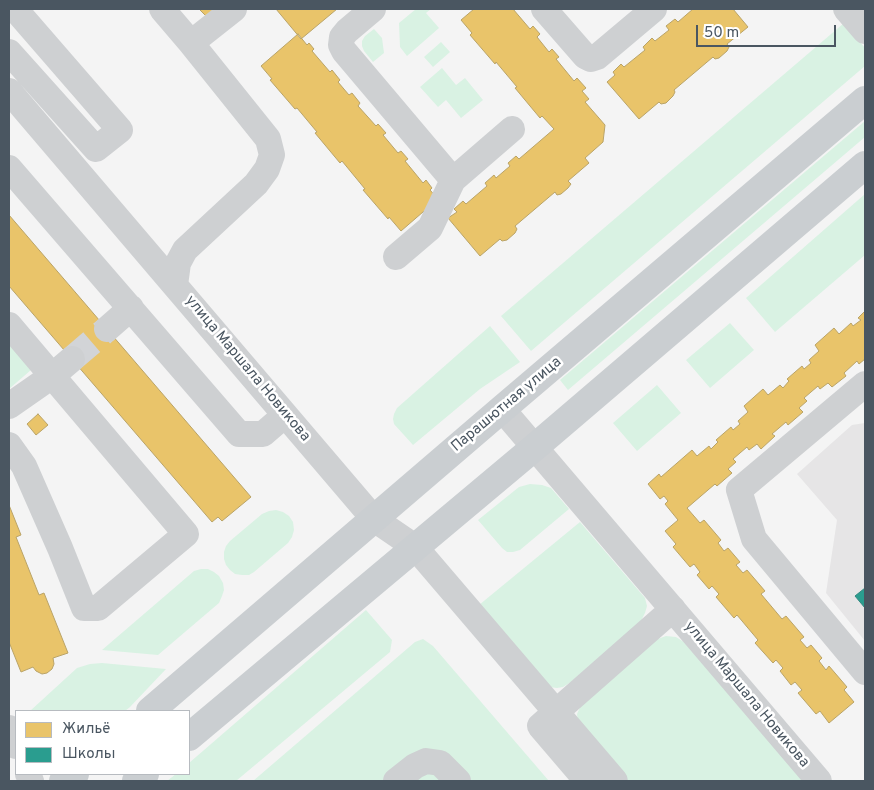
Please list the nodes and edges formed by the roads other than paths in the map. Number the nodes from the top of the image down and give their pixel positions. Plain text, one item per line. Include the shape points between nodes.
1 (15, 9) edge
2 (162, 9) edge
3 (234, 9) edge
4 (373, 9) edge
5 (544, 9) edge
6 (654, 9) edge
7 (846, 9) edge
8 (865, 31) edge
9 (191, 43) junction
10 (9, 52) edge
11 (9, 91) edge
12 (865, 100) edge
13 (512, 129) dead end
14 (865, 165) edge
15 (9, 168) edge
16 (453, 180) junction
17 (396, 257) dead end
18 (175, 285) junction
19 (131, 308) junction
20 (9, 325) edge
21 (107, 329) tunnel mouth
22 (72, 359) tunnel mouth
23 (52, 376) junction
24 (865, 384) edge
25 (9, 406) edge
26 (502, 409) junction
27 (285, 415) junction
28 (9, 445) edge
29 (535, 447) junction
30 (374, 519) junction
31 (415, 547) junction
32 (673, 609) junction
33 (865, 672) edge
34 (151, 710) edge
35 (548, 719) junction
36 (9, 728) edge
37 (190, 736) edge
38 (15, 743) edge
39 (396, 781) edge
40 (458, 781) edge
41 (587, 781) edge
42 (615, 781) edge
43 (819, 781) edge

1 - 10 street via 120,130 96,150
2 - 9 street, улица Маршала Новикова
3 - 9 street
4 - 16 street via 347,31 341,45
5 - 6 street via 591,59
7 - 8 street
9 - 18 street, улица Маршала Новикова via 268,139 272,155 267,170 256,184 185,250 178,263
11 - 18 street
12 - 26 main road, Парашютная улица
13 - 16 street
14 - 29 main road
15 - 19 street
16 - 17 street via 430,228
18 - 27 street, улица Маршала Новикова
19 - 21 street
19 - 27 street via 239,434 263,434
20 - 23 street
22 - 23 street
23 - 25 street
23 - 28 street via 186,534 98,608 84,608 24,466
24 - 33 street via 739,490 754,539
26 - 29 street, улица Маршала Новикова
26 - 30 main road, Парашютная улица
27 - 30 street, улица Маршала Новикова
29 - 31 main road
29 - 32 street, улица Маршала Новикова
30 - 31 street, улица Маршала Новикова
30 - 34 main road, Парашютная улица
31 - 35 street, улица Маршала Новикова
31 - 37 main road
32 - 35 street, улица Маршала Новикова
32 - 43 street, улица Маршала Новикова
35 - 41 street, улица Маршала Новикова
35 - 42 street, улица Маршала Новикова
36 - 38 street
39 - 40 street via 426,761 440,763

